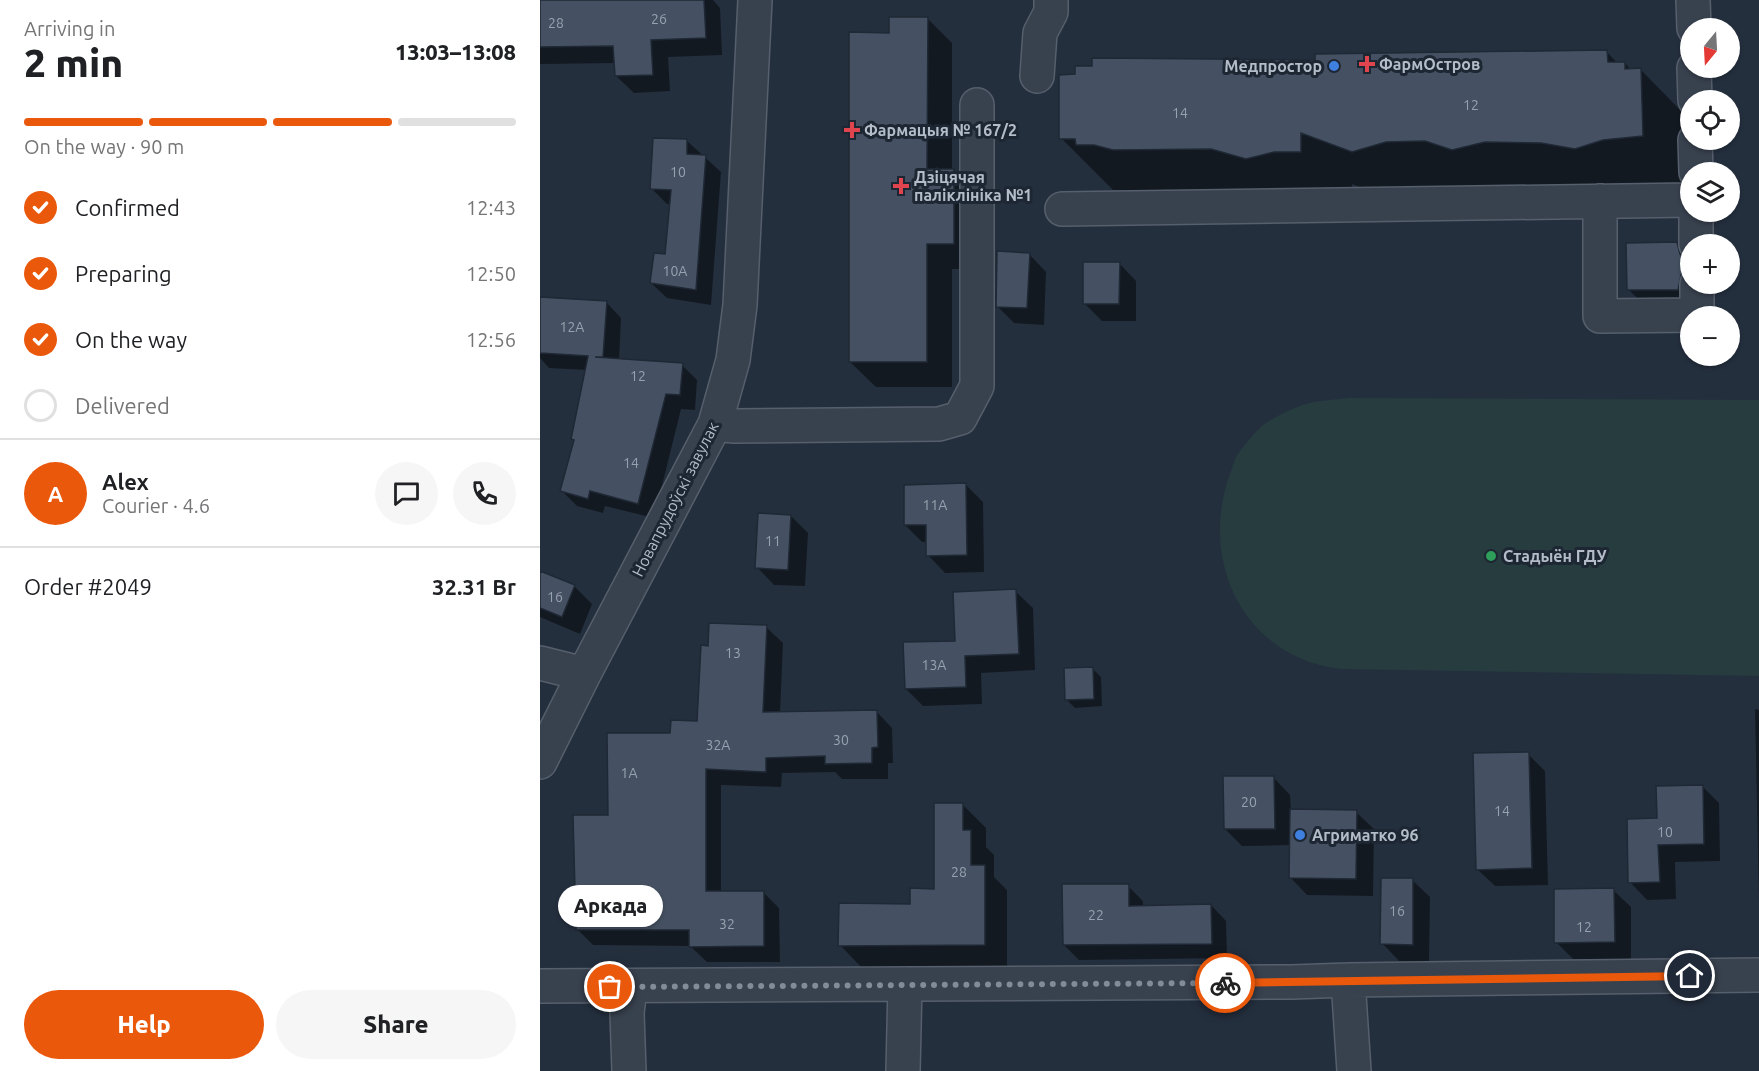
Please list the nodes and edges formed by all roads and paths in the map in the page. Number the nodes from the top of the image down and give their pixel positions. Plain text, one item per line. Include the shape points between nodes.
1 (755, 0) edge
2 (1052, 0) edge
3 (1693, 0) edge
4 (1694, 18) edge
5 (1037, 76) dead end
6 (977, 105) dead end
7 (1680, 200) edge
8 (1600, 201) junction
9 (1062, 209) dead end
10 (1697, 294) edge
11 (715, 424) junction
12 (540, 663) edge
13 (584, 674) junction
14 (540, 762) edge
15 (1759, 975) edge
16 (1348, 980) junction
17 (905, 984) junction
18 (540, 986) edge
19 (630, 987) junction
20 (629, 1071) edge
21 (903, 1071) edge
22 (1354, 1071) edge

1 - 11 street, Новапрудоўскі завулак via 740,305 733,360
2 - 5 street via 1051,12 1040,33
3 - 4 street
6 - 11 street via 977,386 960,417 939,424
7 - 8 street
8 - 9 street
8 - 10 street via 1600,316 1697,315
11 - 13 street, Новапрудоўскі завулак
12 - 13 street
13 - 14 street, Новапрудоўскі завулак
15 - 16 street
16 - 17 street
16 - 22 street
17 - 19 street
17 - 21 street
18 - 19 street
19 - 20 street

